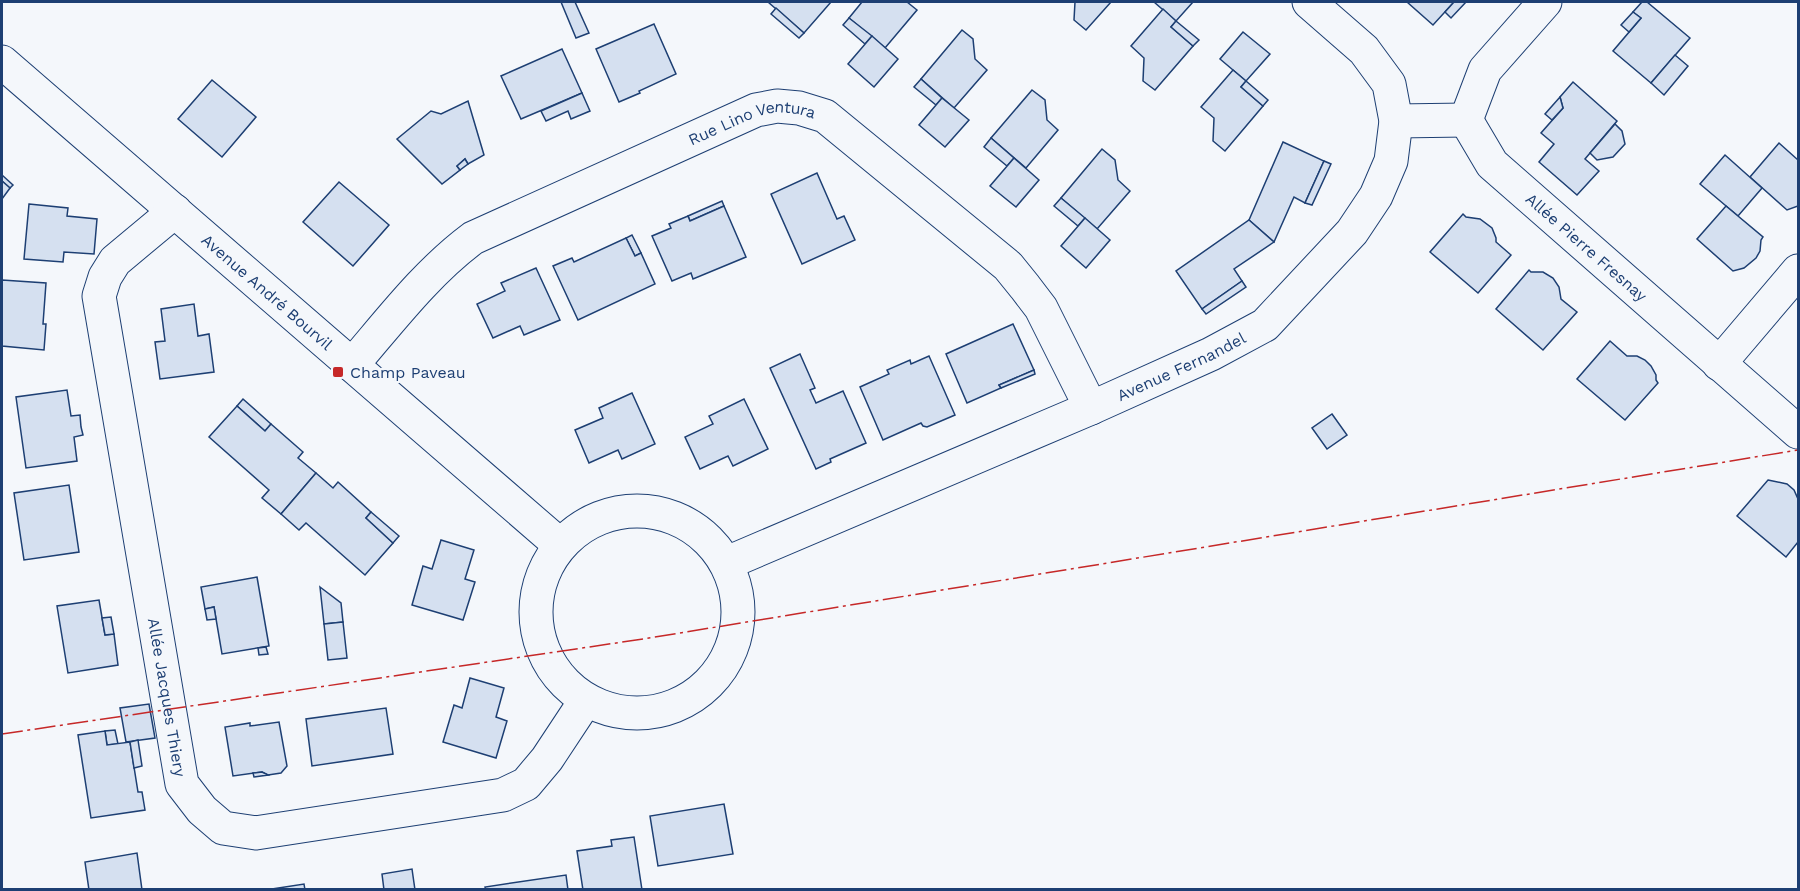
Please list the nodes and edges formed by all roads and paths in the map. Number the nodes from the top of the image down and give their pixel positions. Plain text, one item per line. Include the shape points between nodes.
1 (1309, 2) edge
2 (1545, 2) edge
3 (2, 62) edge
4 (1466, 120) junction
5 (1396, 122) junction
6 (175, 212) junction
7 (1798, 271) edge
8 (1719, 364) junction
9 (352, 365) junction
10 (1091, 408) junction
11 (1798, 432) edge
12 (560, 545) junction
13 (727, 563) junction
14 (586, 700) junction

1 - 5 street, Avenue Fernandel via 1364,50 1389,84
2 - 4 street via 1485,70
3 - 6 street, Avenue André Bourvil
4 - 5 street
4 - 8 street, Allée Pierre Fresnay via 1492,164
5 - 10 street, Avenue Fernandel via 1391,161 1376,196 1352,232 1265,325
6 - 9 street, Avenue André Bourvil
6 - 14 street, Allée Jacques Thiery via 115,261 99,296 182,784 202,810 223,828 255,833 503,795 525,784 547,759
7 - 8 street
8 - 11 street, Allée Pierre Fresnay
9 - 10 street, Rue Lino Ventura via 435,270 472,238 756,110 777,106 825,116 1008,267 1041,308
9 - 12 street, Avenue André Bourvil
10 - 13 street, Avenue Fernandel
12 - 13 street via 600,518 628,511 668,514 702,533
12 - 14 street via 542,576 536,611 542,646 560,677
13 - 14 street via 739,601 736,640 717,676 690,700 657,712 620,712

